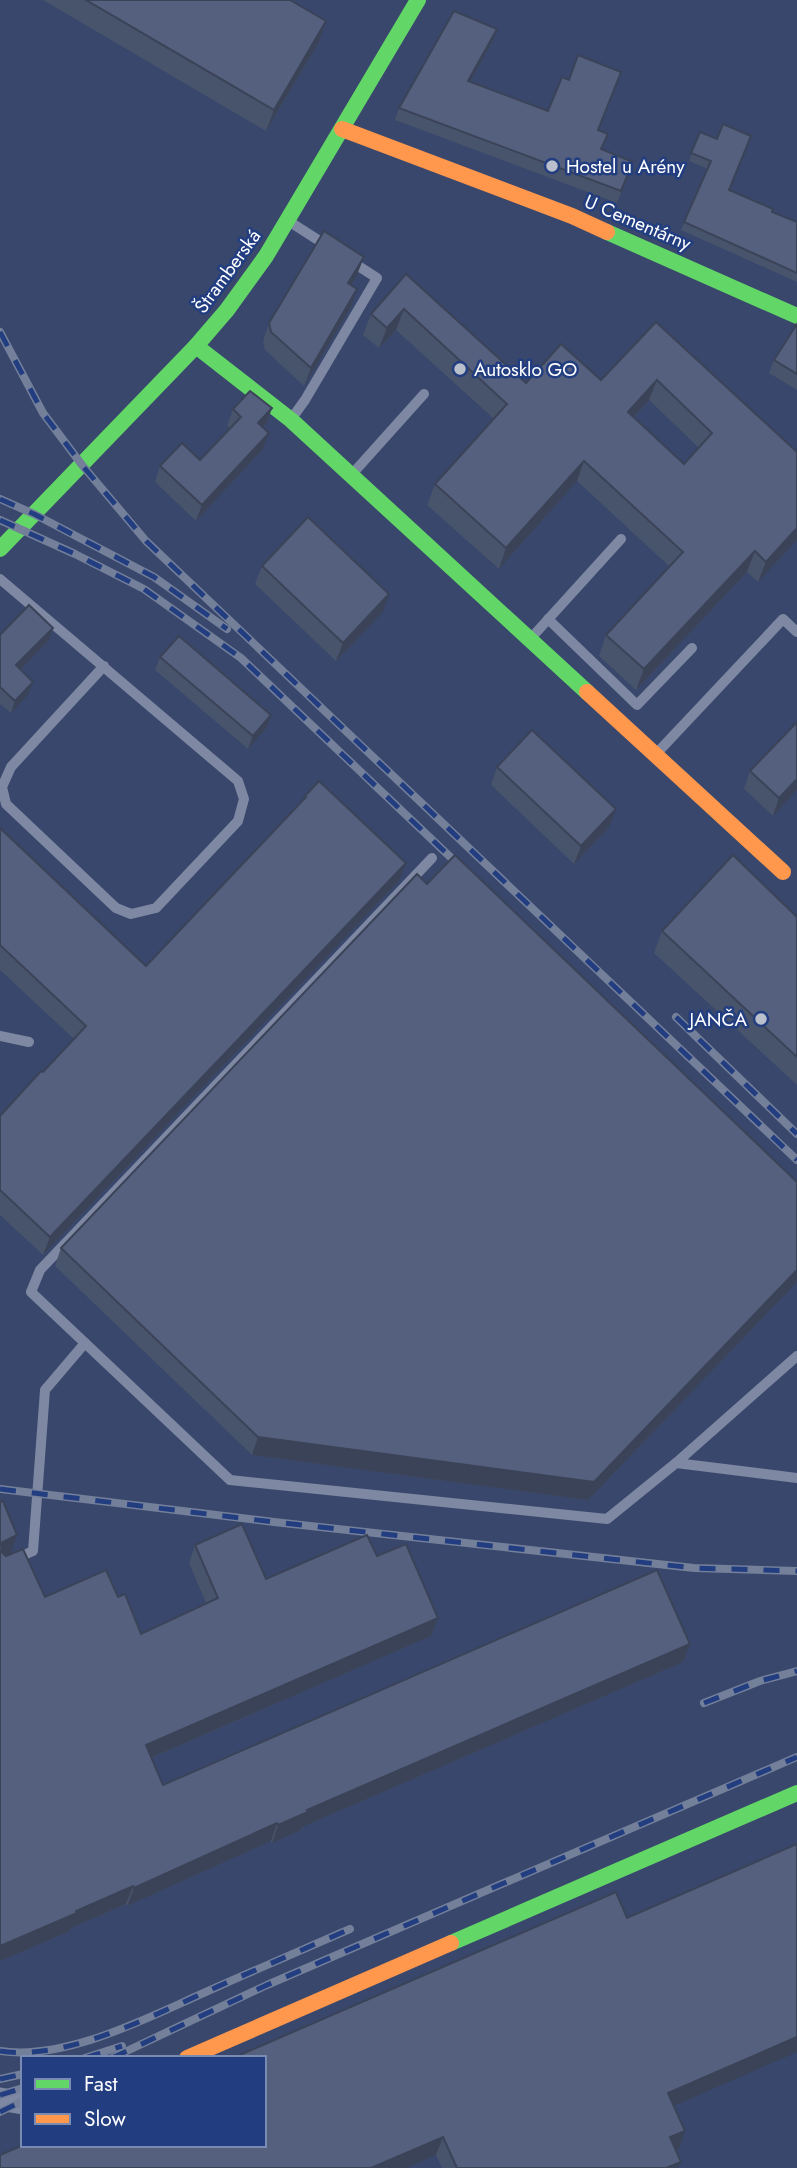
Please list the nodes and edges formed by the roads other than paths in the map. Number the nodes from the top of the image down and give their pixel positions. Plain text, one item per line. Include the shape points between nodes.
1 (418, 0) edge
2 (342, 129) junction
3 (287, 221) junction
4 (797, 316) edge
5 (197, 346) junction
6 (424, 394) dead end
7 (291, 420) junction
8 (352, 474) junction
9 (621, 539) dead end
10 (0, 549) edge
11 (0, 579) edge
12 (548, 619) junction
13 (797, 632) edge
14 (530, 639) junction
15 (692, 648) dead end
16 (104, 666) junction
17 (655, 755) junction
18 (432, 858) dead end
19 (787, 876) dead end
20 (0, 1036) edge
21 (29, 1042) dead end
22 (85, 1343) junction
23 (797, 1356) edge
24 (676, 1464) junction
25 (797, 1478) edge
26 (0, 1566) edge
27 (797, 1793) edge
28 (192, 2056) edge
29 (0, 2099) edge
30 (21, 2103) edge

1 - 2 street, Štramberská
2 - 3 street, Štramberská
2 - 4 street, U Cementárny via 584,221
3 - 5 street, Štramberská
3 - 7 lane via 377,278
5 - 7 street
5 - 10 street, Štramberská
6 - 8 lane
7 - 8 street
8 - 14 street
9 - 12 lane
11 - 16 lane
12 - 14 lane
12 - 15 lane via 637,705
13 - 17 lane via 783,619
14 - 17 street
16 - 16 lane via 238,781 244,799 238,821 156,908 131,914 116,908 6,804 2,787 11,767
17 - 19 street
18 - 22 lane via 40,1270 31,1292
20 - 21 lane
22 - 24 lane via 230,1480 607,1519
22 - 26 lane via 45,1390 33,1551
23 - 24 lane
24 - 25 lane
27 - 28 street
29 - 30 street

